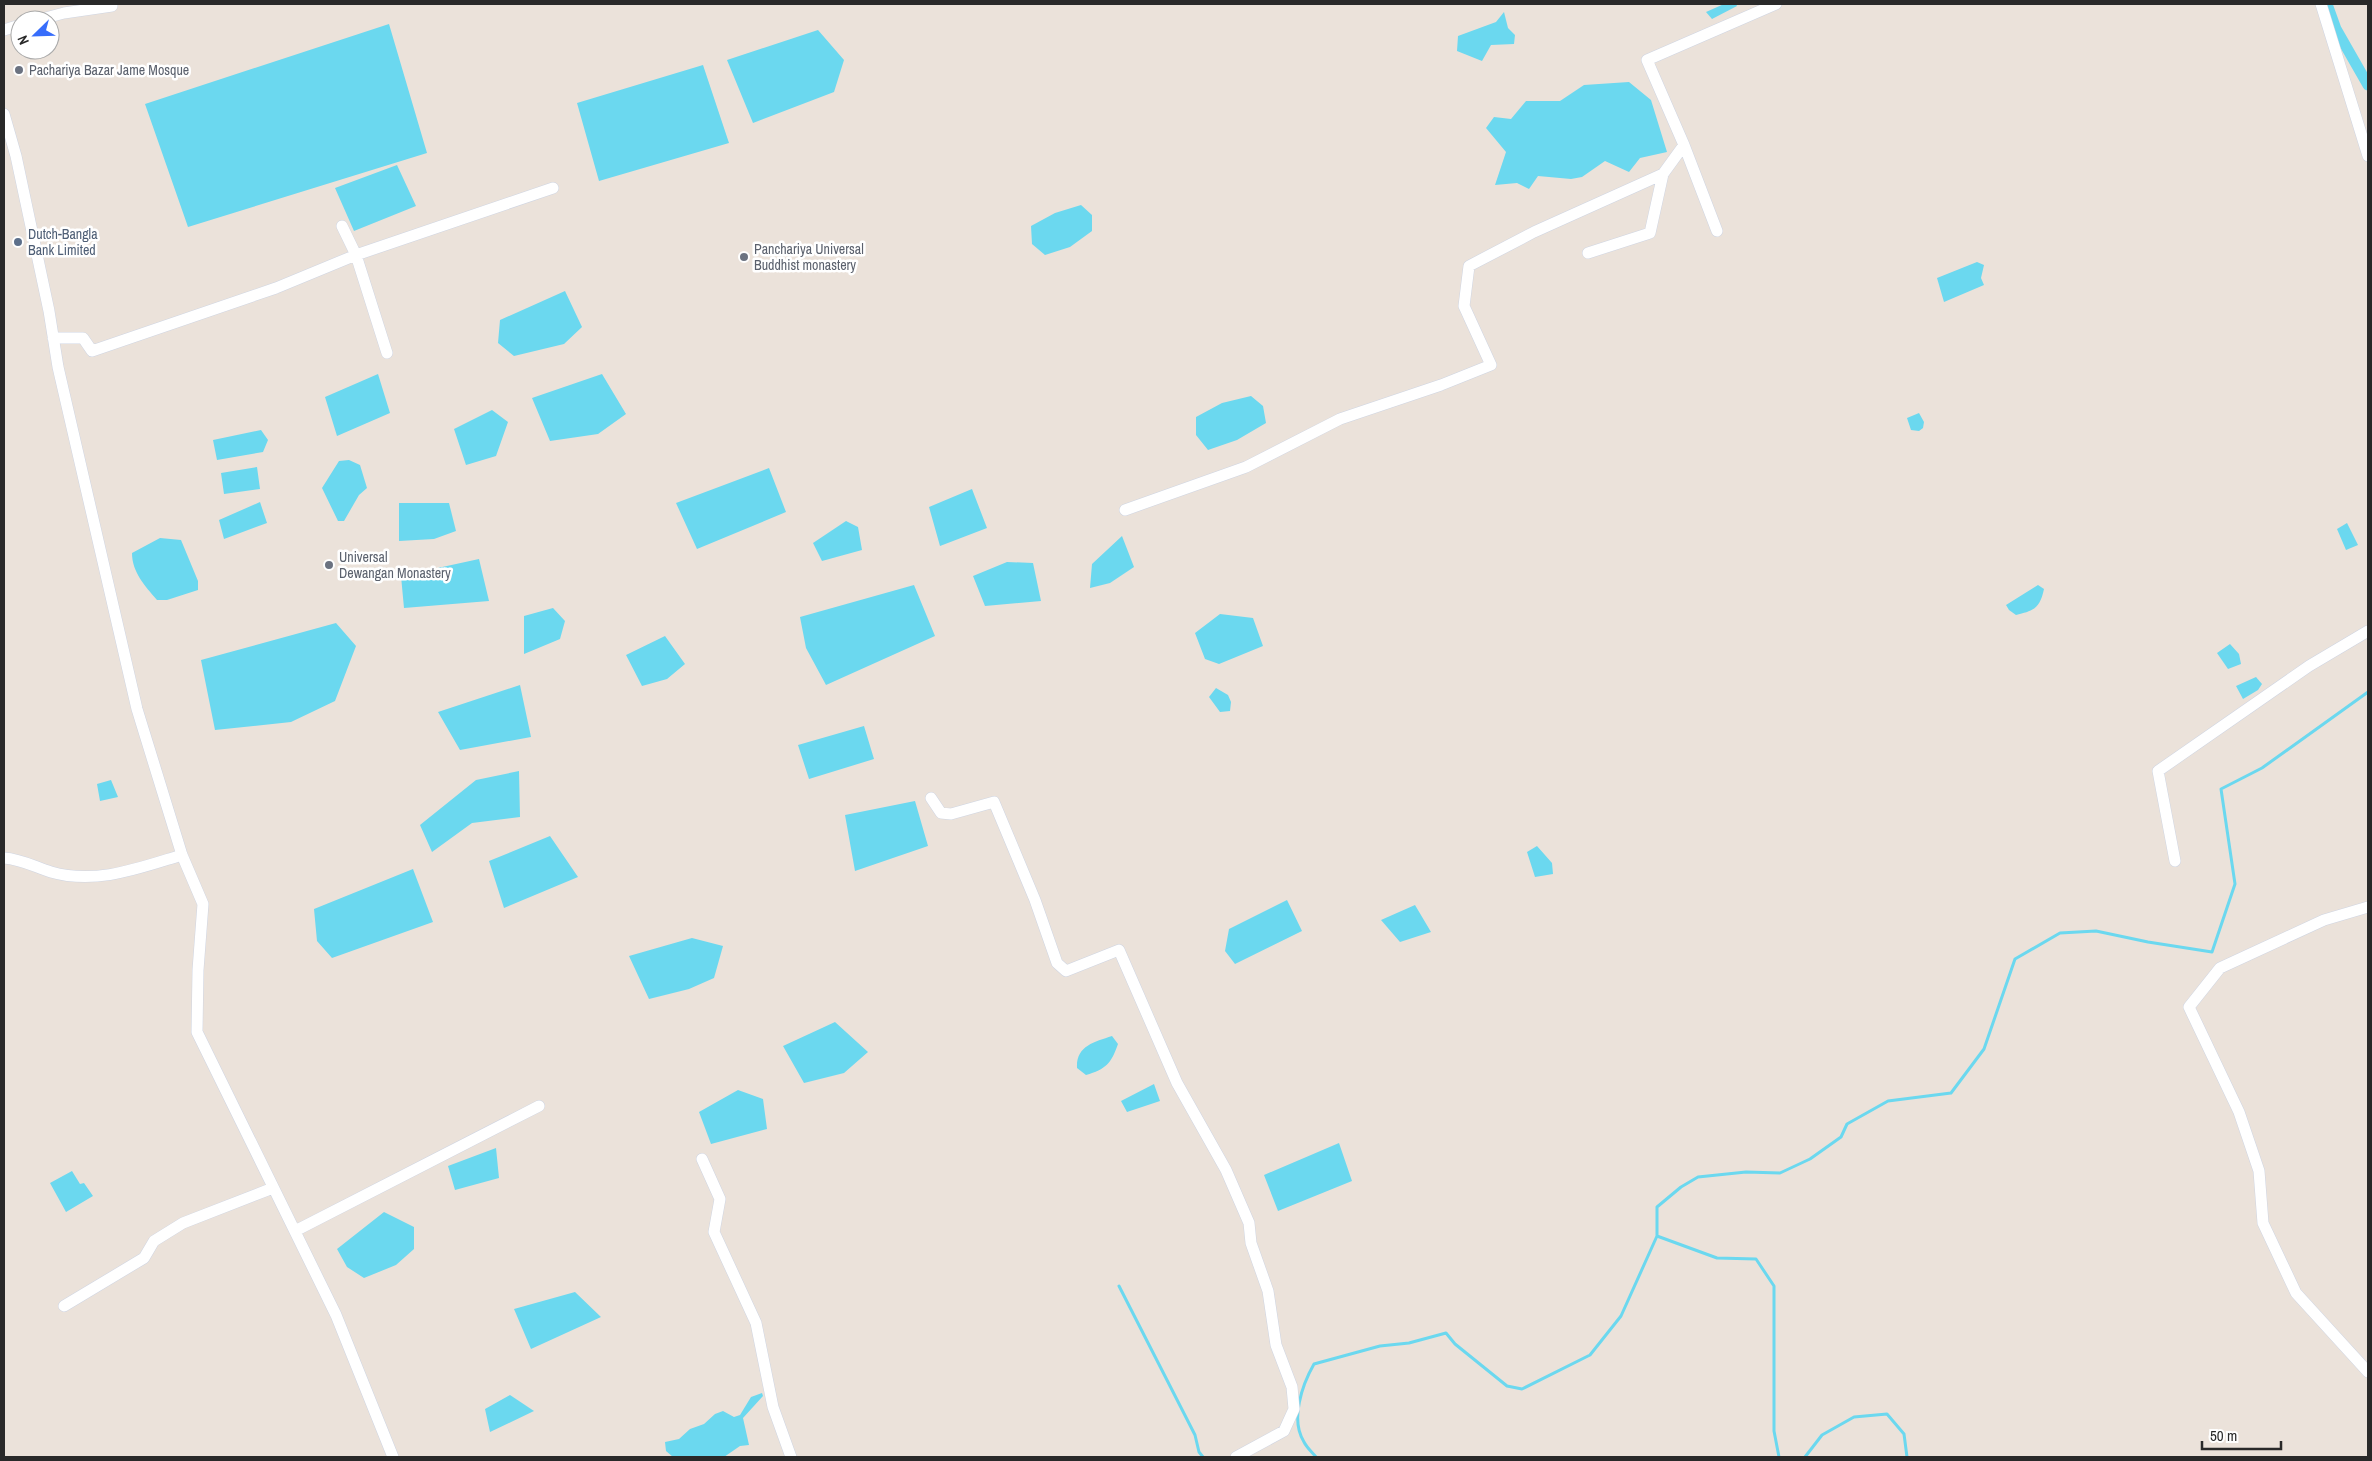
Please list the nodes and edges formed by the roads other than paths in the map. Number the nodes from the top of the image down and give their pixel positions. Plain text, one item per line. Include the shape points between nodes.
1 (81, 4) edge
2 (1776, 4) edge
3 (2321, 4) edge
4 (112, 6) dead end
5 (64, 13) junction
6 (60, 14) edge
7 (4, 114) edge
8 (1684, 145) junction
9 (2368, 156) edge
10 (1662, 174) junction
11 (553, 188) dead end
12 (342, 226) dead end
13 (1717, 231) dead end
14 (1588, 253) dead end
15 (356, 255) junction
16 (53, 338) junction
17 (387, 353) dead end
18 (1125, 510) dead end
19 (2368, 631) edge
20 (931, 798) dead end
21 (182, 855) junction
22 (4, 858) edge
23 (2175, 861) dead end
24 (2368, 907) edge
25 (539, 1106) dead end
26 (702, 1159) dead end
27 (273, 1188) junction
28 (295, 1231) junction
29 (64, 1306) dead end
30 (2368, 1372) edge
31 (392, 1457) edge
32 (791, 1457) edge
33 (1236, 1457) edge

1 - 5 street
2 - 8 street via 1647,60
3 - 9 street
4 - 5 street
5 - 6 street
7 - 16 street via 16,156
8 - 10 street
8 - 13 street
10 - 14 street via 1650,233
10 - 18 street via 1534,232 1469,266 1464,306 1491,365 1340,419 1246,467
11 - 15 street
12 - 15 street
15 - 16 street via 276,288 92,351 83,338
15 - 17 street
16 - 21 street via 137,709
19 - 23 street via 2309,666 2158,771
20 - 33 street via 941,813 951,814 994,802 1057,963 1066,971 1119,950 1177,1083 1226,1170 1249,1223 1251,1243 1268,1291 1276,1345 1292,1387 1294,1409 1284,1431
21 - 22 street via 122,873 88,878 51,872 16,858
21 - 27 street via 203,904 197,1032
24 - 30 street via 2324,920 2220,968 2189,1007 2240,1112 2260,1171 2263,1223 2296,1292
25 - 28 street
26 - 32 street via 720,1199 714,1232 756,1323 773,1407
27 - 28 street
27 - 29 street via 184,1223 154,1241 144,1258
28 - 31 street via 336,1315

